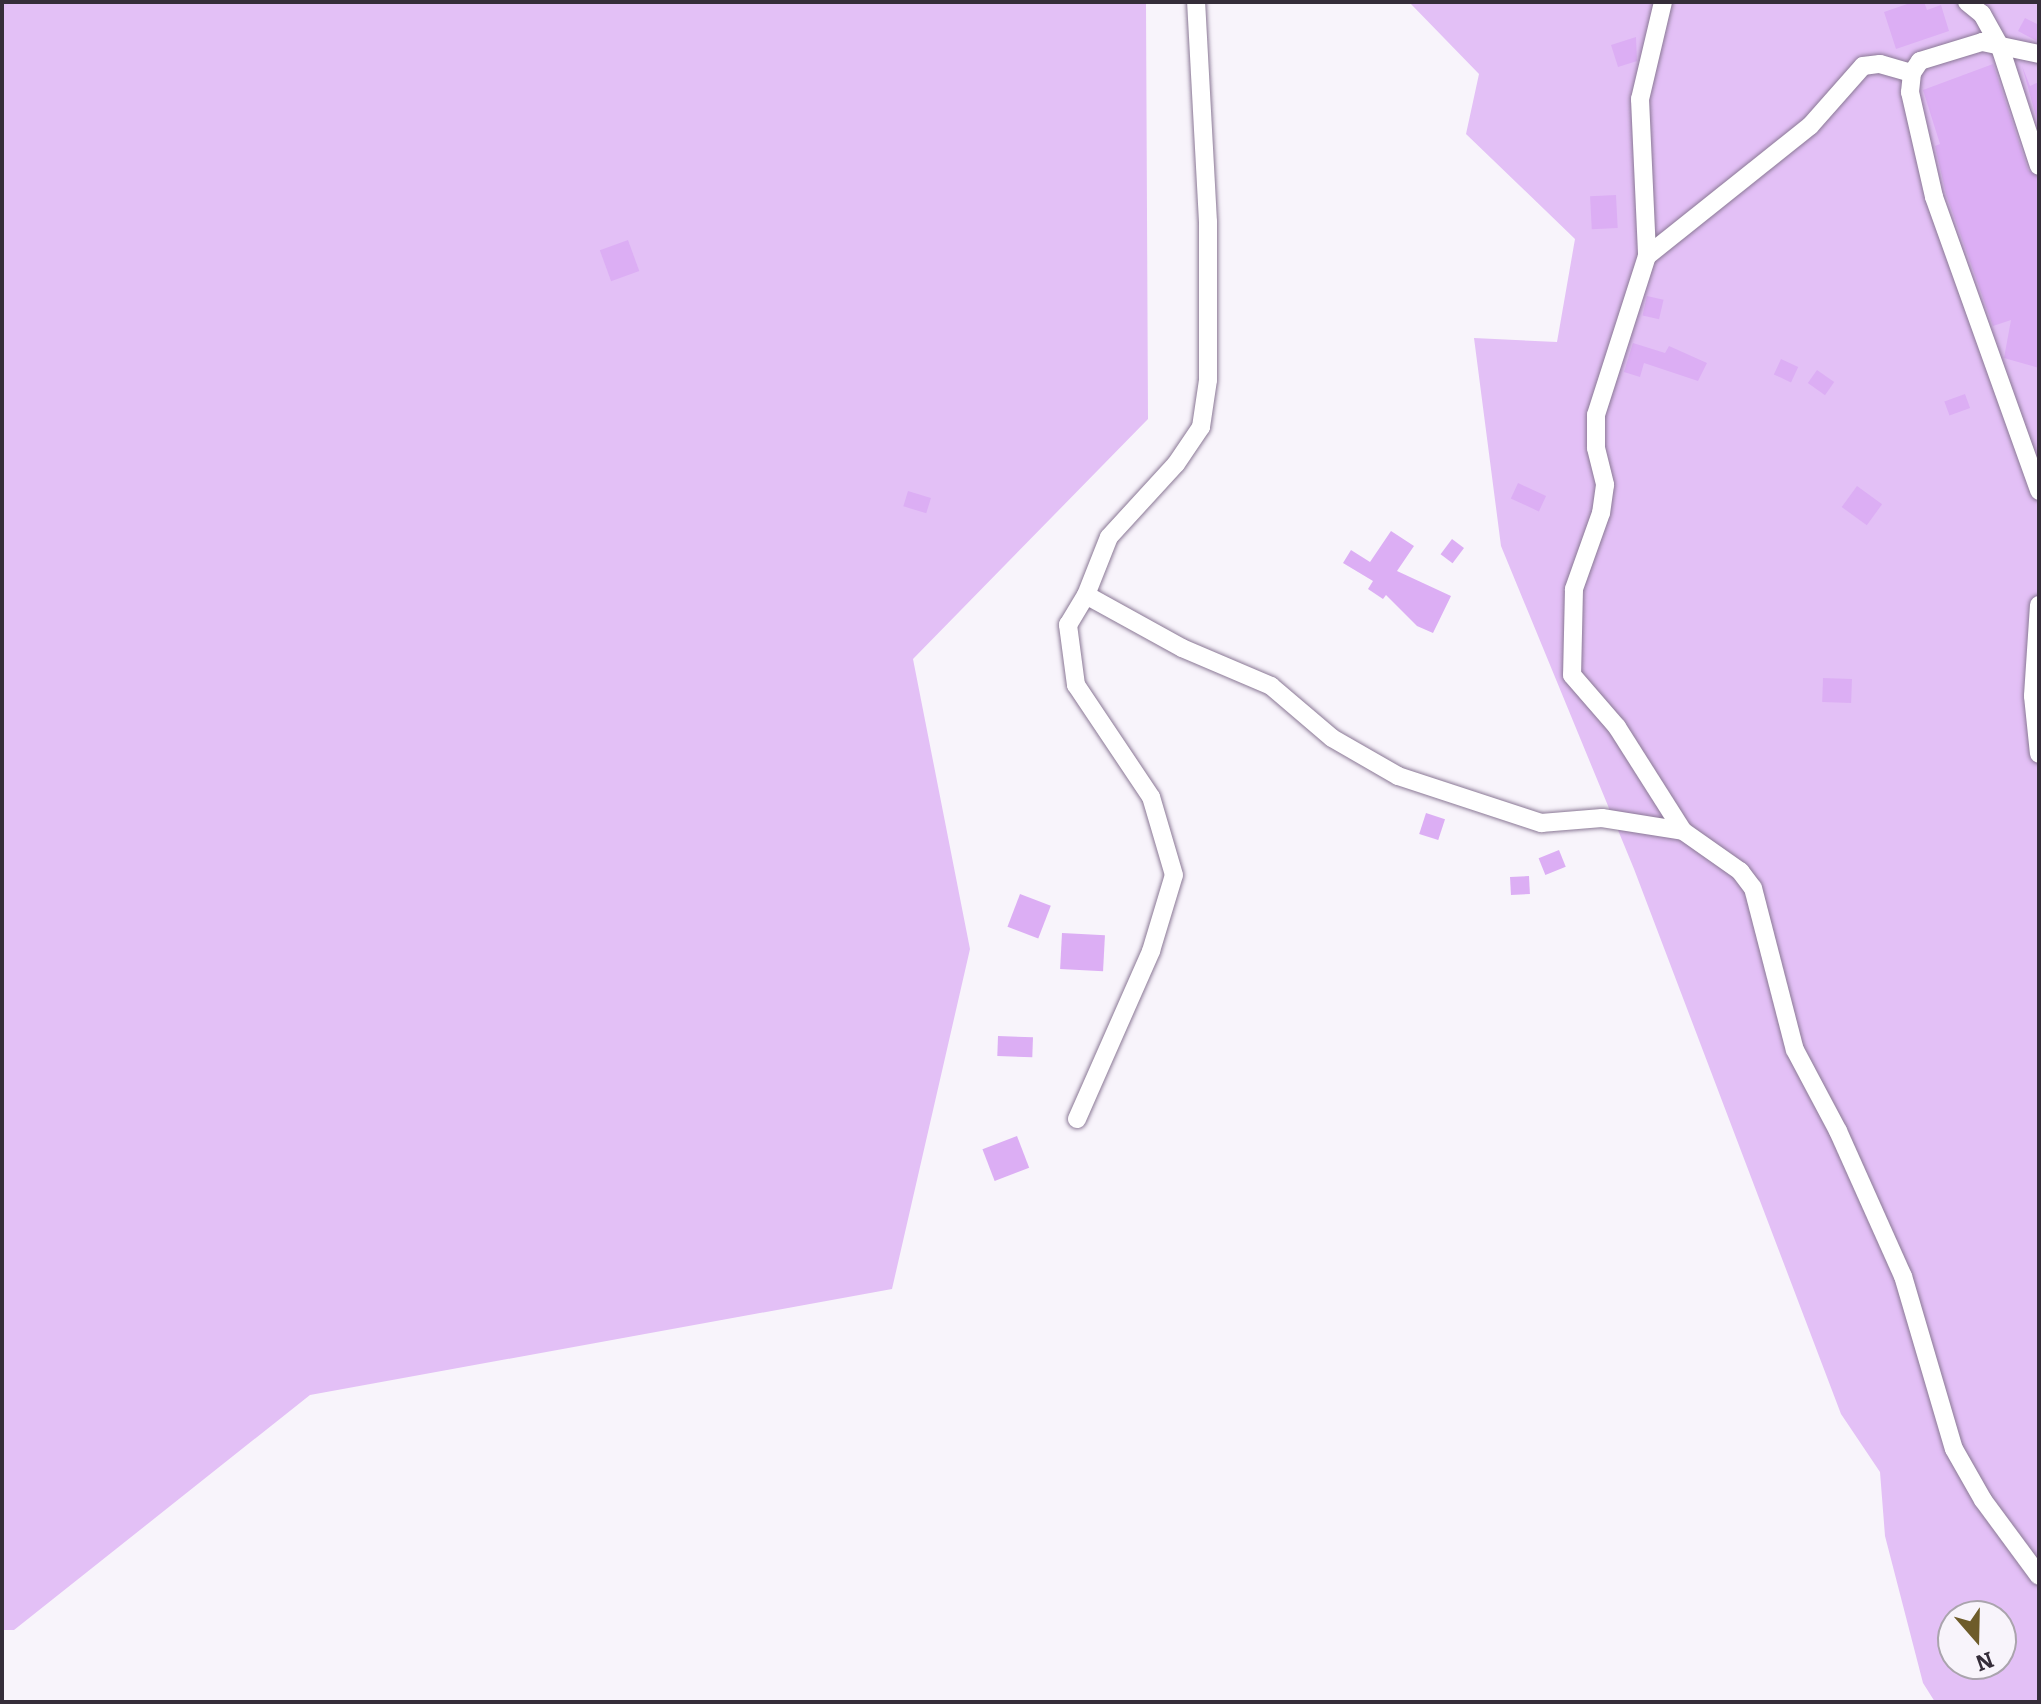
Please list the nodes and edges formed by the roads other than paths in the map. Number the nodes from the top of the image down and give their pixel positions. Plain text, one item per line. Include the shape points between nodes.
1 (1196, 2) edge
2 (1663, 2) edge
3 (1967, 2) edge
4 (2000, 47) junction
5 (2039, 54) edge
6 (1912, 73) junction
7 (2039, 166) edge
8 (1647, 256) junction
9 (2039, 491) edge
10 (1086, 595) junction
11 (2039, 605) edge
12 (2039, 754) edge
13 (1683, 831) junction
14 (1077, 1119) dead end
15 (2039, 1576) edge

1 - 10 street via 1208,222 1208,380 1201,427 1176,464 1109,537
2 - 8 street via 1640,99
3 - 4 street via 1982,14
4 - 5 street
4 - 6 street via 1982,42 1920,61
4 - 7 street
6 - 8 street via 1880,64 1863,66 1810,126
6 - 9 street via 1910,92 1934,197
8 - 13 street via 1596,415 1596,448 1605,485 1601,513 1574,589 1572,675 1617,727
10 - 13 street via 1182,648 1271,686 1332,738 1398,776 1541,823 1602,818
10 - 14 street via 1068,625 1076,685 1151,797 1174,875 1151,951
11 - 12 street via 2033,696
13 - 15 street via 1724,857 1753,888 1795,1050 1903,1276 1954,1449

